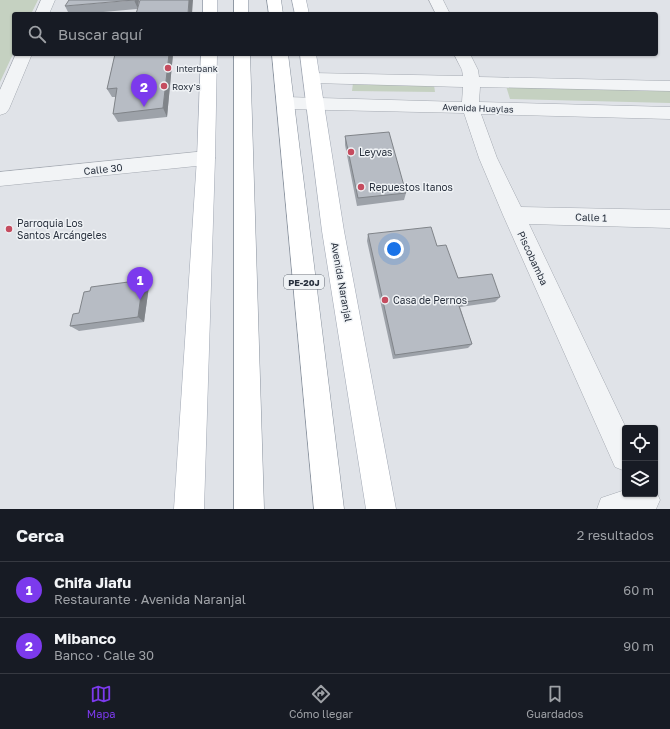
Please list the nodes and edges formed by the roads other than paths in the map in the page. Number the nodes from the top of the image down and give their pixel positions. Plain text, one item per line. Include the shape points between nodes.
1 (48, 0) edge
2 (210, 0) edge
3 (241, 0) edge
4 (274, 0) edge
5 (299, 0) edge
6 (436, 0) edge
7 (43, 12) edge
8 (210, 12) edge
9 (241, 12) edge
10 (276, 12) edge
11 (302, 12) edge
12 (442, 12) edge
13 (23, 56) edge
14 (208, 56) edge
15 (242, 56) edge
16 (280, 56) edge
17 (308, 56) edge
18 (463, 56) edge
19 (312, 78) junction
20 (472, 82) junction
21 (670, 86) edge
22 (285, 104) junction
23 (314, 104) junction
24 (470, 107) junction
25 (0, 109) edge
26 (670, 114) edge
27 (206, 158) junction
28 (0, 179) edge
29 (513, 215) junction
30 (669, 221) edge
31 (622, 451) edge
32 (645, 501) edge
33 (189, 509) edge
34 (249, 509) edge
35 (328, 509) edge
36 (381, 509) edge
37 (612, 509) edge

1 - 7 street
2 - 8 main road
3 - 9 main road
4 - 10 main road
5 - 11 main road
6 - 12 street
13 - 25 street
14 - 27 main road
15 - 34 main road
16 - 22 main road, PE-20J
17 - 19 main road, Avenida Naranjal
18 - 20 street, Piscobamba via 470,70
19 - 20 street
19 - 23 main road, Avenida Naranjal
20 - 21 street
20 - 24 street, Piscobamba
22 - 23 street, Avenida Huaylas
22 - 35 main road, PE-20J
23 - 24 street, Avenida Huaylas
23 - 36 main road, Avenida Naranjal
24 - 26 street, Avenida Huaylas
24 - 29 street, Piscobamba via 488,158
27 - 28 street, Calle 30
27 - 33 main road
29 - 30 street, Calle 1
29 - 31 street, Piscobamba
32 - 37 street

